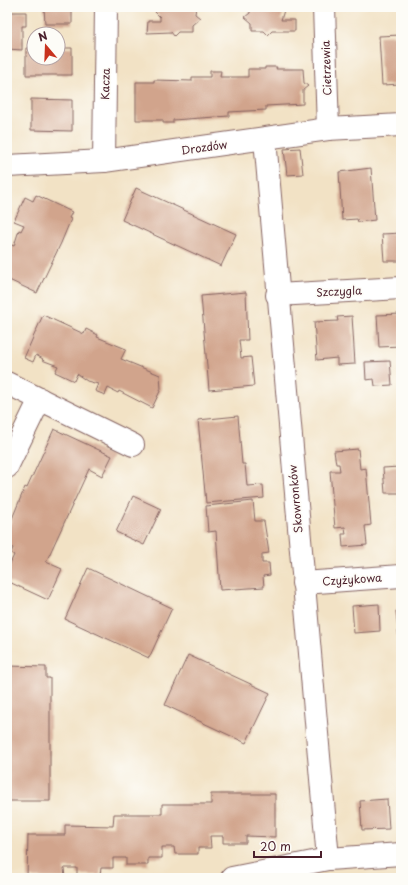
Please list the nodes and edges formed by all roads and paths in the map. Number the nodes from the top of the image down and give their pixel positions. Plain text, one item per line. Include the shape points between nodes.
1 (106, 7) edge
2 (324, 7) edge
3 (401, 125) edge
4 (328, 129) junction
5 (265, 139) junction
6 (104, 161) junction
7 (7, 166) edge
8 (401, 288) edge
9 (277, 295) junction
10 (7, 383) edge
11 (40, 399) junction
12 (133, 445) dead end
13 (7, 467) edge
14 (401, 576) edge
15 (303, 583) junction
16 (401, 854) edge
17 (328, 859) junction
18 (232, 878) edge

1 - 6 street, Kacza
2 - 4 street, Cietrzewia
3 - 4 street, Drozdów
4 - 5 street, Drozdów
5 - 6 street, Drozdów
5 - 9 street, Skowronków
6 - 7 street, Drozdów
8 - 9 street, Szczygla
9 - 15 street, Skowronków
10 - 11 street
11 - 12 street
11 - 13 street
14 - 15 street, Czyżykowa
15 - 17 street, Skowronków
16 - 17 street
17 - 18 street

